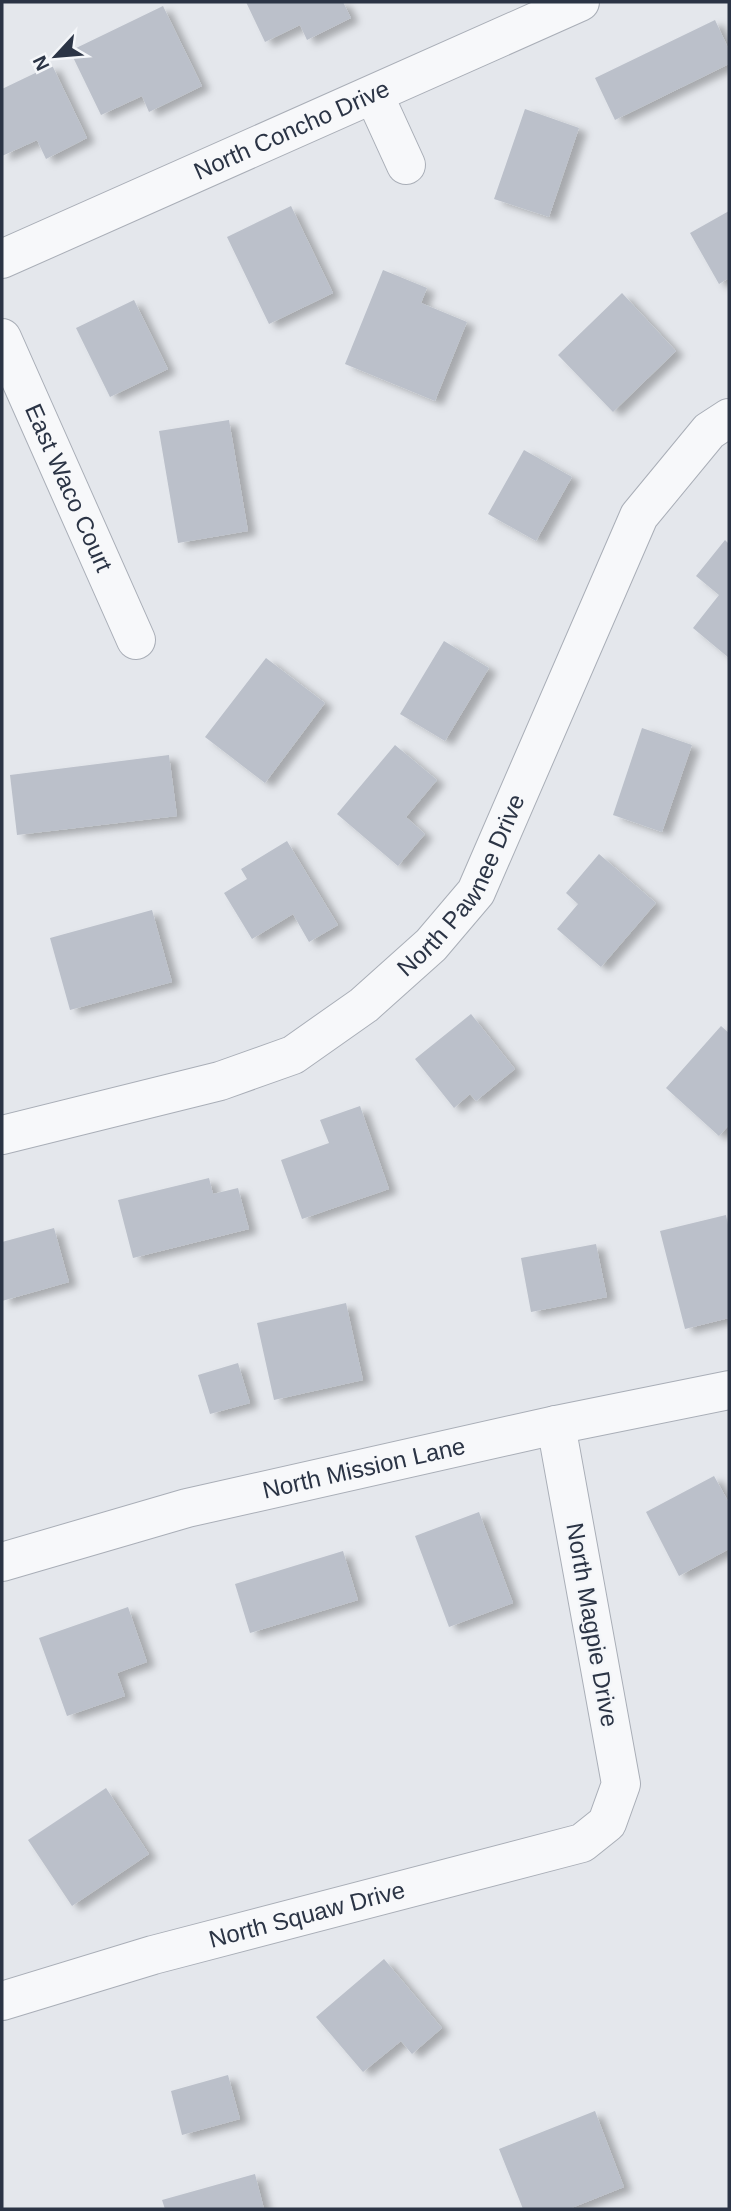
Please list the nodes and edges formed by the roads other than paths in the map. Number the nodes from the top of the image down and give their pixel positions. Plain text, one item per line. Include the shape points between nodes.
1 (580, 2) edge
2 (374, 95) junction
3 (405, 165) dead end
4 (2, 259) edge
5 (2, 338) edge
6 (729, 418) edge
7 (136, 640) dead end
8 (2, 1135) edge
9 (729, 1390) edge
10 (556, 1425) junction
11 (2, 1562) edge
12 (607, 1823) joint
13 (2, 2001) edge

1 - 2 street, North Concho Drive
2 - 3 street
2 - 4 street, North Concho Drive
5 - 7 street, East Waco Court
6 - 8 street, North Pawnee Drive via 709,431 639,516 476,892 431,944 364,1005 293,1055 220,1081
9 - 10 street, North Mission Lane
10 - 11 street, North Mission Lane via 187,1508
10 - 12 street, North Magpie Drive via 621,1784
12 - 13 street, North Squaw Drive via 582,1843 153,1955

